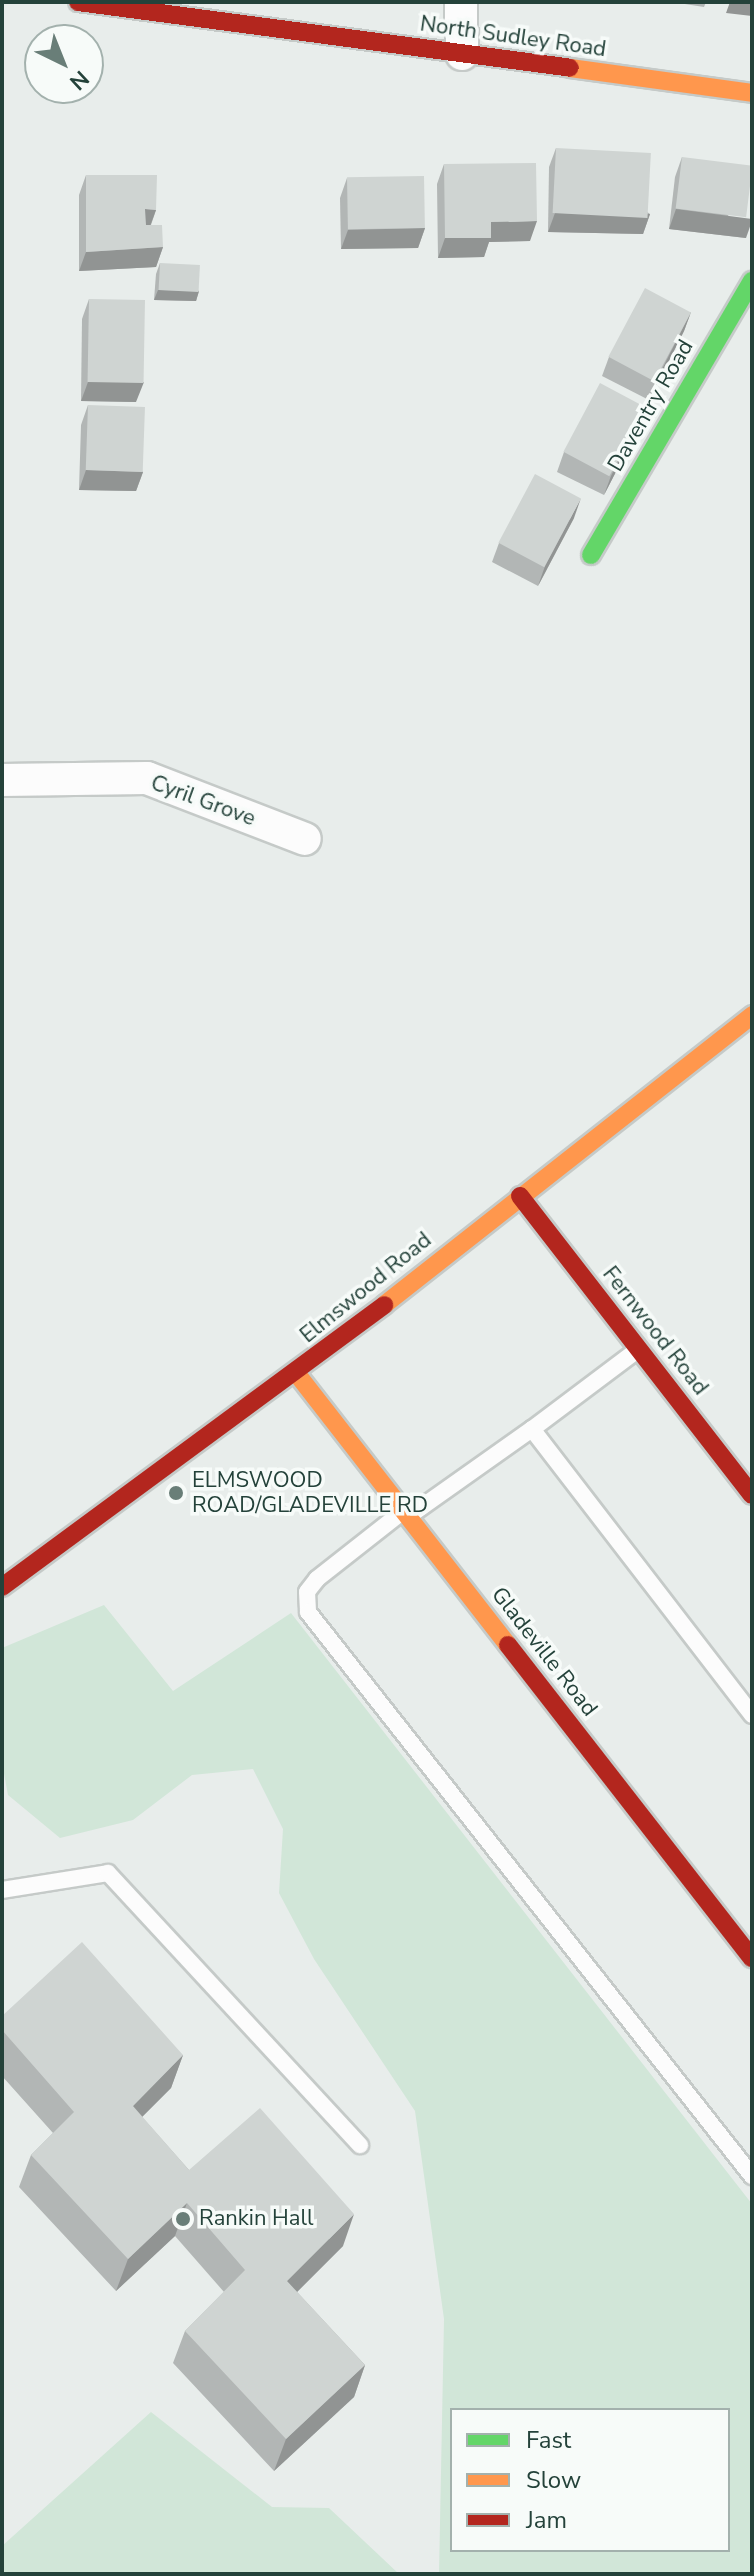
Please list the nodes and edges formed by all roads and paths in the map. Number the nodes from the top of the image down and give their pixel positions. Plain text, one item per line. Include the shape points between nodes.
1 (78, 2) edge
2 (461, 2) edge
3 (462, 54) junction
4 (752, 93) edge
5 (752, 281) edge
6 (591, 555) dead end
7 (2, 780) edge
8 (305, 839) dead end
9 (752, 1015) edge
10 (520, 1196) junction
11 (639, 1350) junction
12 (297, 1374) junction
13 (532, 1429) junction
14 (752, 1495) edge
15 (406, 1514) junction
16 (2, 1587) edge
17 (752, 1715) edge
18 (2, 1890) edge
19 (752, 1958) edge
20 (360, 2145) dead end
21 (752, 2176) edge

1 - 3 street, North Sudley Road
2 - 3 street
3 - 4 street, North Sudley Road
5 - 6 street, Daventry Road
7 - 8 street, Cyril Grove via 147,778
9 - 10 street, Elmswood Road
10 - 11 street, Fernwood Road
10 - 12 street, Elmswood Road
11 - 13 lane
11 - 14 street, Fernwood Road
12 - 15 street, Gladeville Road
12 - 16 street, Elmswood Road
13 - 15 lane
13 - 17 lane
15 - 19 street, Gladeville Road
15 - 21 lane via 317,1579 307,1592 308,1612
18 - 20 lane via 108,1873

